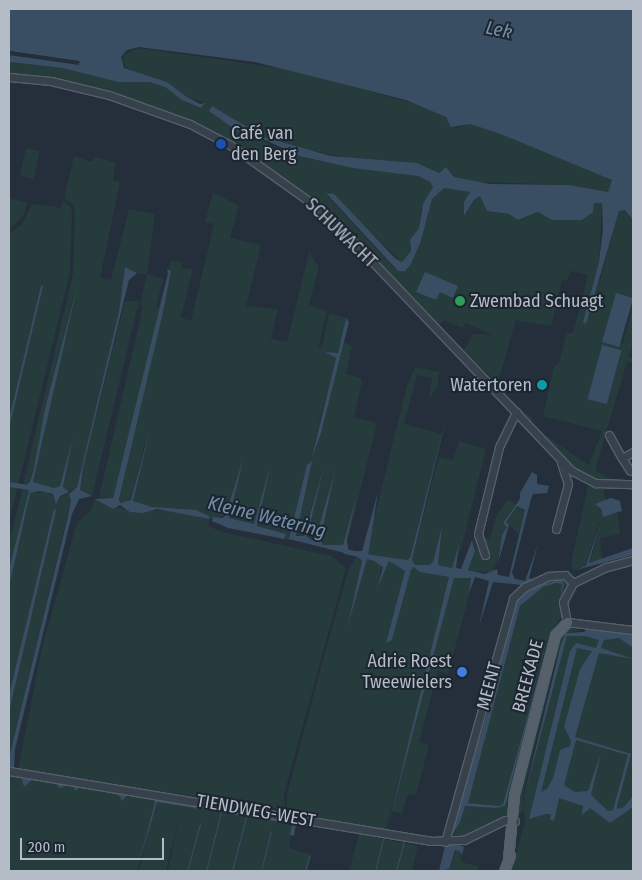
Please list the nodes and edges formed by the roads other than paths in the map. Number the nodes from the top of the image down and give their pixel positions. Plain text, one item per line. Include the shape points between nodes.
1 (9, 77) edge
2 (516, 412) junction
3 (609, 436) dead end
4 (633, 452) edge
5 (622, 458) junction
6 (560, 460) junction
7 (630, 471) dead end
8 (633, 484) edge
9 (556, 529) dead end
10 (485, 555) dead end
11 (633, 560) edge
12 (573, 583) junction
13 (567, 622) junction
14 (633, 630) edge
15 (9, 771) edge
16 (513, 822) junction
17 (449, 842) junction
18 (504, 871) edge

1 - 2 street, SCHUWACHT via 51,82 109,95 190,124 230,145 328,215
2 - 6 street, SCHUWACHT
2 - 10 street via 499,447 478,534
3 - 5 street
4 - 5 street
5 - 7 street
6 - 8 street, SCHUWACHT via 588,480 611,485
6 - 9 street, SCHUWACHT via 568,484
11 - 12 street
12 - 13 street via 563,602
12 - 17 street, MEENT via 565,576 548,576 525,587 513,598
13 - 14 street
13 - 16 main road, BREEKADE via 555,635 516,788
15 - 17 street, TIENDWEG-WEST
16 - 17 street, TIENDWEG-WEST via 500,823 479,835
16 - 18 main road, BREEKADE

